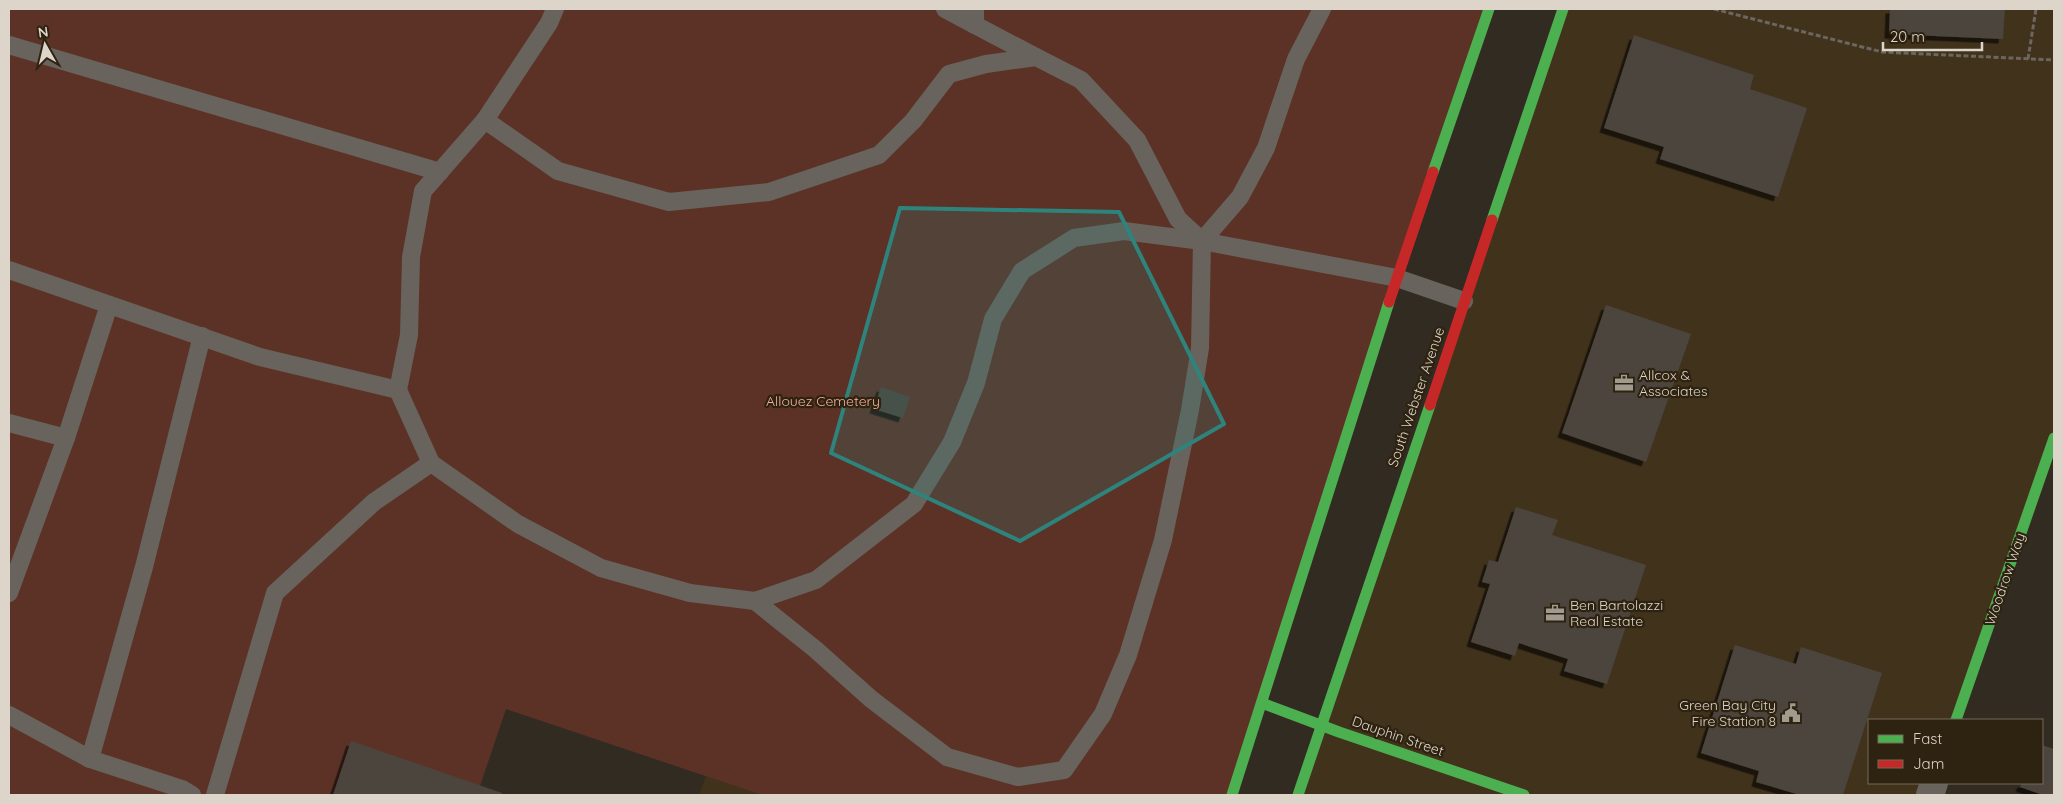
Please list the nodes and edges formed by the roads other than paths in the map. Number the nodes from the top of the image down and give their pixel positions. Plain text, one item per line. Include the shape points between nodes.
1 (555, 9) edge
2 (945, 9) edge
3 (1322, 9) edge
4 (1489, 9) edge
5 (1563, 9) edge
6 (975, 17) edge
7 (9, 45) edge
8 (1036, 57) junction
9 (486, 120) junction
10 (440, 172) junction
11 (1202, 241) junction
12 (9, 270) edge
13 (1397, 278) junction
14 (1464, 301) junction
15 (109, 305) junction
16 (202, 336) junction
17 (398, 390) junction
18 (9, 423) edge
19 (66, 438) junction
20 (2054, 438) edge
21 (431, 463) junction
22 (9, 593) edge
23 (755, 601) junction
24 (1262, 703) junction
25 (9, 715) edge
26 (1956, 719) edge
27 (1321, 725) junction
28 (90, 759) junction
29 (192, 795) edge
30 (215, 795) edge
31 (1232, 795) edge
32 (1298, 795) edge
33 (1524, 795) edge

1 - 9 lane
2 - 6 lane
3 - 11 lane via 1296,59 1261,156 1240,197
4 - 13 main road
5 - 14 main road, South Webster Avenue
6 - 8 lane
7 - 10 lane
8 - 9 lane via 986,64 949,74 913,121 879,156 769,192 669,202 558,171
8 - 11 lane via 1081,80 1137,140 1178,219
9 - 10 lane
10 - 17 lane via 423,191 412,257 409,335
11 - 13 lane
11 - 23 lane via 1124,231 1074,238 1022,271 993,319 976,383 952,442 914,504 816,580
11 - 23 lane via 1200,348 1163,540 1128,655 1103,714 1064,770 1018,777 947,757 871,699
12 - 15 lane
13 - 14 lane
13 - 24 main road
14 - 27 main road, South Webster Avenue
15 - 16 lane
15 - 19 lane
16 - 17 lane via 260,357
16 - 28 lane via 144,568
17 - 21 lane
18 - 19 lane
19 - 22 lane
20 - 26 main road, Woodrow Way
21 - 23 lane via 518,524 601,568 690,593
21 - 30 lane via 374,502 275,593
24 - 27 main road, Dauphin Street
24 - 31 main road
25 - 28 lane
27 - 32 main road, South Webster Avenue
27 - 33 main road, Dauphin Street
28 - 29 lane

